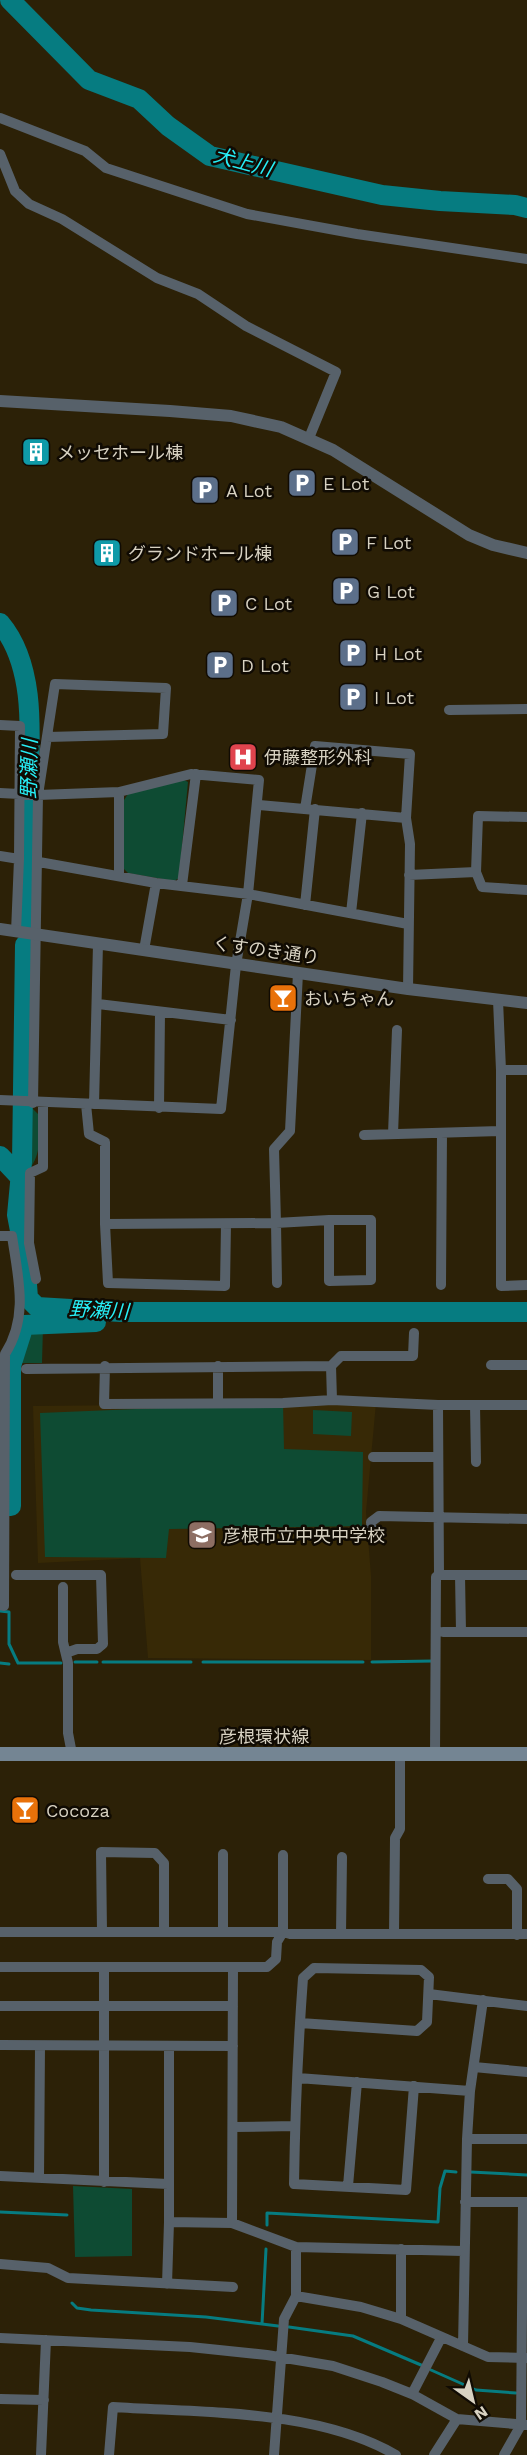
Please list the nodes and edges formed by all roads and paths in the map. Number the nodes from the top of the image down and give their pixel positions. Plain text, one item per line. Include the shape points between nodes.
1 (0, 118) edge
2 (0, 154) edge
3 (527, 259) edge
4 (0, 401) edge
5 (309, 438) junction
6 (527, 553) edge
7 (527, 709) edge
8 (449, 710) dead end
9 (0, 725) edge
10 (47, 737) junction
11 (196, 774) junction
12 (119, 792) junction
13 (0, 793) edge
14 (28, 795) junction
15 (259, 805) junction
16 (310, 809) junction
17 (362, 813) junction
18 (527, 817) edge
19 (406, 818) junction
20 (0, 856) edge
21 (19, 859) junction
22 (39, 862) junction
23 (476, 872) junction
24 (410, 875) junction
25 (119, 876) junction
26 (156, 883) junction
27 (182, 885) junction
28 (527, 890) edge
29 (248, 894) junction
30 (305, 905) junction
31 (351, 913) junction
32 (408, 924) junction
33 (0, 929) edge
34 (16, 932) junction
35 (37, 935) junction
36 (98, 944) junction
37 (144, 950) junction
38 (236, 965) junction
39 (298, 973) junction
40 (408, 989) junction
41 (498, 1000) junction
42 (527, 1003) edge
43 (98, 1004) junction
44 (160, 1013) junction
45 (231, 1020) junction
46 (397, 1030) dead end
47 (501, 1070) junction
48 (527, 1070) edge
49 (0, 1100) edge
50 (30, 1103) junction
51 (90, 1104) junction
52 (159, 1108) junction
53 (500, 1131) junction
54 (442, 1133) junction
55 (393, 1134) junction
56 (364, 1135) dead end
57 (329, 1220) junction
58 (276, 1223) junction
59 (105, 1224) junction
60 (226, 1224) junction
61 (0, 1236) edge
62 (36, 1279) dead end
63 (278, 1283) dead end
64 (441, 1285) dead end
65 (527, 1285) edge
66 (414, 1333) dead end
67 (2, 1354) edge
68 (491, 1365) dead end
69 (527, 1365) edge
70 (105, 1366) junction
71 (218, 1366) junction
72 (331, 1366) junction
73 (26, 1369) dead end
74 (332, 1400) junction
75 (218, 1403) junction
76 (438, 1405) junction
77 (475, 1405) junction
78 (527, 1405) edge
79 (373, 1457) dead end
80 (438, 1457) junction
81 (476, 1462) dead end
82 (2, 1499) edge
83 (438, 1518) junction
84 (527, 1519) edge
85 (372, 1536) dead end
86 (16, 1575) dead end
87 (439, 1575) junction
88 (460, 1575) junction
89 (527, 1575) edge
90 (63, 1587) dead end
91 (0, 1605) edge
92 (443, 1632) dead end
93 (461, 1632) junction
94 (527, 1632) edge
95 (66, 1653) junction
96 (0, 1754) edge
97 (72, 1754) junction
98 (527, 1754) edge
99 (400, 1755) junction
100 (435, 1755) junction
101 (223, 1854) dead end
102 (283, 1855) dead end
103 (342, 1857) dead end
104 (488, 1880) dead end
105 (223, 1930) junction
106 (164, 1931) junction
107 (0, 1932) edge
108 (102, 1932) junction
109 (283, 1932) junction
110 (341, 1934) junction
111 (394, 1934) junction
112 (522, 1934) edge
113 (0, 1967) edge
114 (104, 1967) junction
115 (233, 1967) junction
116 (429, 1994) junction
117 (483, 2000) junction
118 (0, 2006) edge
119 (104, 2006) junction
120 (233, 2006) junction
121 (527, 2006) edge
122 (300, 2023) junction
123 (0, 2045) edge
124 (40, 2046) junction
125 (104, 2046) junction
126 (169, 2046) junction
127 (233, 2046) junction
128 (474, 2067) junction
129 (527, 2072) edge
130 (298, 2078) junction
131 (357, 2082) junction
132 (414, 2086) junction
133 (470, 2091) junction
134 (295, 2126) junction
135 (234, 2127) junction
136 (467, 2139) junction
137 (527, 2139) edge
138 (0, 2176) edge
139 (39, 2178) junction
140 (104, 2182) junction
141 (168, 2184) junction
142 (348, 2186) junction
143 (465, 2202) junction
144 (525, 2202) edge
145 (169, 2222) junction
146 (232, 2223) junction
147 (296, 2247) junction
148 (401, 2249) junction
149 (463, 2251) junction
150 (0, 2264) edge
151 (166, 2284) junction
152 (233, 2287) dead end
153 (296, 2296) junction
154 (400, 2319) junction
155 (0, 2338) edge
156 (441, 2338) junction
157 (46, 2340) junction
158 (463, 2346) junction
159 (280, 2357) junction
160 (525, 2358) edge
161 (412, 2394) junction
162 (0, 2399) edge
163 (44, 2400) junction
164 (276, 2418) junction
165 (458, 2420) junction
166 (524, 2425) edge
167 (41, 2455) edge
168 (109, 2455) edge
169 (274, 2455) edge
170 (396, 2455) edge
171 (434, 2455) edge
172 (504, 2455) edge

1 - 3 street via 84,151 106,168 247,214
2 - 5 street via 15,191 29,204 62,219 157,278 198,294 246,326 336,372
4 - 5 street via 231,416
5 - 6 street via 469,535
7 - 8 street
9 - 14 street via 20,726
10 - 10 street via 163,734 166,688 55,684
10 - 14 street
11 - 12 street
11 - 15 street via 259,780
11 - 27 street
12 - 14 street
12 - 25 street
13 - 14 street
14 - 21 street
14 - 22 street
15 - 16 street
15 - 29 street
16 - 17 street
16 - 19 street via 315,746 410,754
16 - 30 street
17 - 19 street
17 - 31 street
18 - 23 street via 478,816
19 - 24 street
20 - 21 street
21 - 34 street
22 - 25 street
22 - 35 street
23 - 24 street
23 - 28 street via 482,887
24 - 32 street
25 - 26 street
26 - 27 street
26 - 37 street
27 - 29 street
29 - 30 street
29 - 38 street
30 - 31 street
31 - 32 street
32 - 40 street
33 - 34 street, くすのき通り
34 - 35 street, くすのき通り
35 - 36 street, くすのき通り
35 - 50 street
36 - 37 street, くすのき通り
36 - 43 street
37 - 38 street, くすのき通り
38 - 39 street, くすのき通り
38 - 45 street
39 - 40 street, くすのき通り
39 - 58 street via 290,1131 274,1149
40 - 41 street, くすのき通り
41 - 42 street, くすのき通り
41 - 47 street
43 - 44 street
43 - 51 street
44 - 45 street
44 - 52 street
45 - 52 street via 221,1109
46 - 55 street
47 - 48 street
47 - 53 street
49 - 50 street
50 - 51 street
50 - 62 street via 43,1167 30,1173 29,1243
51 - 52 street
51 - 59 street via 89,1134 105,1142
53 - 54 street
53 - 65 street via 501,1286
54 - 55 street
54 - 64 street
55 - 56 street
57 - 57 street via 329,1281 371,1280 371,1220
57 - 58 street
58 - 60 street
58 - 63 street
59 - 60 street
59 - 60 street via 108,1283 225,1286
61 - 67 street via 12,1236 21,1314 10,1346
66 - 72 street via 413,1356 341,1356
67 - 82 street
68 - 69 street
70 - 71 street
70 - 73 street
70 - 75 street via 104,1404
71 - 72 street
71 - 75 street
72 - 74 street
74 - 75 street
74 - 76 street
76 - 77 street
76 - 80 street
77 - 78 street
77 - 81 street
79 - 80 street
80 - 83 street
82 - 91 street via 4,1606
83 - 84 street
83 - 85 street via 379,1516 371,1522
83 - 87 street
86 - 95 street via 101,1575 103,1644 97,1649
87 - 88 street
87 - 100 street
88 - 89 street
88 - 93 street
90 - 95 street
92 - 93 street
93 - 94 street
95 - 97 street
96 - 97 main road, 彦根環状線
97 - 99 main road, 彦根環状線
98 - 100 main road, 彦根環状線
99 - 100 main road, 彦根環状線
99 - 111 street via 400,1829 394,1838
101 - 105 street
102 - 109 street
103 - 110 street
104 - 112 street via 508,1880 517,1889
105 - 106 street
105 - 109 street
106 - 108 street
106 - 108 street via 164,1863 155,1852 101,1852
107 - 108 street
109 - 110 street
109 - 115 street via 277,1942 276,1959 267,1967
110 - 111 street
111 - 112 street
113 - 114 street
114 - 115 street
114 - 119 street
115 - 120 street
116 - 117 street
116 - 122 street via 427,2022 417,2031
116 - 122 street via 429,1977 422,1970 314,1968 303,1978
117 - 121 street
117 - 128 street
118 - 119 street
119 - 120 street
119 - 125 street
120 - 127 street
122 - 130 street
123 - 124 street
124 - 125 street
124 - 139 street
125 - 126 street
125 - 140 street
126 - 127 street
126 - 141 street
127 - 135 street
128 - 129 street
128 - 133 street
130 - 131 street
130 - 134 street
131 - 132 street
131 - 142 street
132 - 133 street
132 - 142 street via 406,2190
133 - 136 street
134 - 135 street
134 - 142 street via 294,2184
135 - 146 street
136 - 137 street
136 - 143 street
138 - 139 street
139 - 140 street
140 - 141 street
141 - 145 street
143 - 144 street
143 - 149 street
144 - 160 street
145 - 146 street
145 - 151 street
146 - 147 street
147 - 148 street
147 - 153 street
148 - 149 street
148 - 154 street
149 - 158 street
150 - 151 street via 48,2268 68,2278
151 - 152 street
153 - 154 street via 361,2307
153 - 159 street via 284,2319
154 - 156 street
155 - 157 street
156 - 158 street
156 - 161 street
157 - 159 street via 190,2347
157 - 163 street
158 - 160 street via 488,2357
159 - 161 street via 333,2366
159 - 164 street
160 - 166 street
161 - 165 street
162 - 163 street
163 - 167 street
164 - 168 street via 113,2407
164 - 169 street
164 - 170 street via 316,2424
165 - 166 street
165 - 171 street
166 - 172 street

